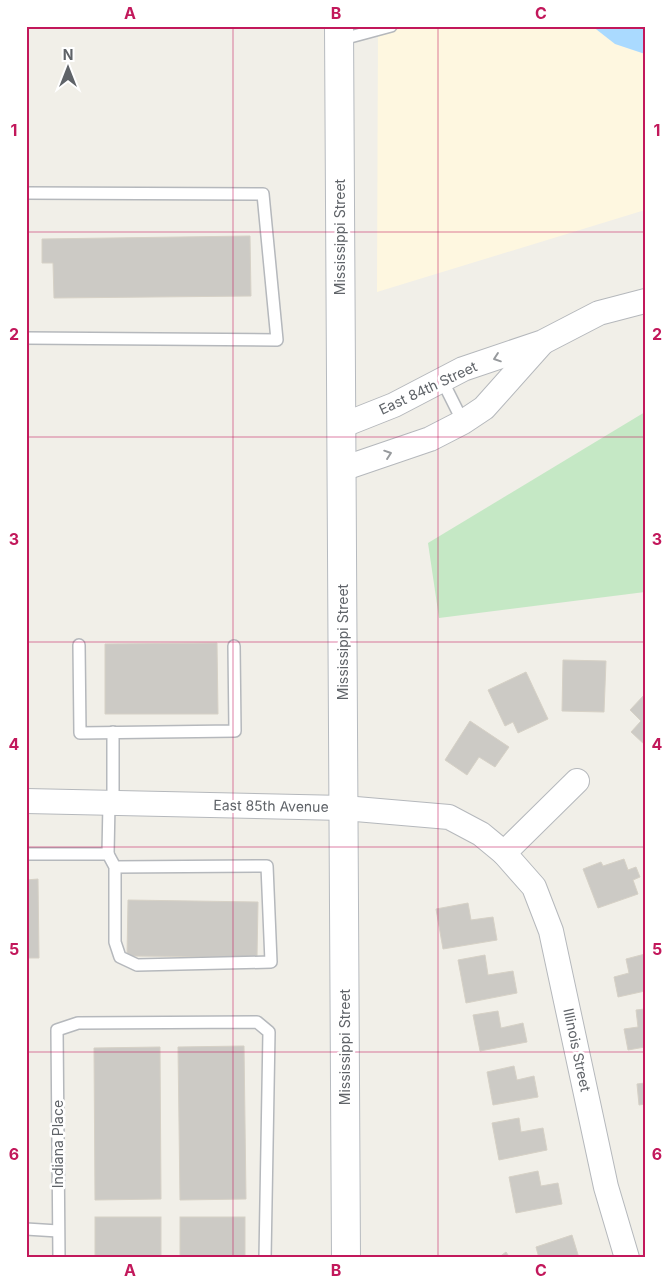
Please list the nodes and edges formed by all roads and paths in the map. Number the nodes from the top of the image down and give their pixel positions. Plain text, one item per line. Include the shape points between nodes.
1 (391, 26) edge
2 (339, 33) edge
3 (26, 193) edge
4 (645, 300) edge
5 (26, 338) edge
6 (543, 342) junction
7 (442, 380) junction
8 (463, 422) junction
9 (342, 426) junction
10 (342, 469) junction
11 (79, 645) dead end
12 (234, 646) dead end
13 (113, 732) junction
14 (577, 781) dead end
15 (26, 801) edge
16 (111, 803) junction
17 (344, 808) junction
18 (504, 853) junction
19 (26, 854) edge
20 (108, 854) junction
21 (116, 867) junction
22 (26, 1229) edge
23 (58, 1232) junction
24 (59, 1258) edge
25 (265, 1258) edge
26 (346, 1258) edge
27 (627, 1258) edge

1 - 2 lane
2 - 9 street, Mississippi Street
3 - 5 lane via 263,194 277,340
4 - 6 street, East 84th Street via 599,313
6 -> 7 street, East 84th Street
6 - 8 street, East 84th Street via 484,408
7 - 8 lane
7 - 9 street, East 84th Street via 394,405
10 -> 8 street, East 84th Street via 430,439
9 - 10 street, Mississippi Street
10 - 17 street, Mississippi Street
11 - 13 lane via 80,733
12 - 13 lane via 234,731
13 - 16 lane
14 - 18 street
15 - 16 street, East 85th Avenue
16 - 17 street, East 85th Avenue
16 - 20 lane
17 - 18 street, East 85th Avenue via 449,817 481,834
17 - 26 street, Mississippi Street
18 - 27 street, Illinois Street via 534,887 551,931 606,1187
19 - 20 lane
20 - 21 lane
21 - 21 lane via 267,866 271,962 137,965 120,957 115,942
22 - 23 lane
23 - 24 lane, Indiana Place
23 - 25 lane, Indiana Place via 57,1030 78,1023 257,1022 269,1032

